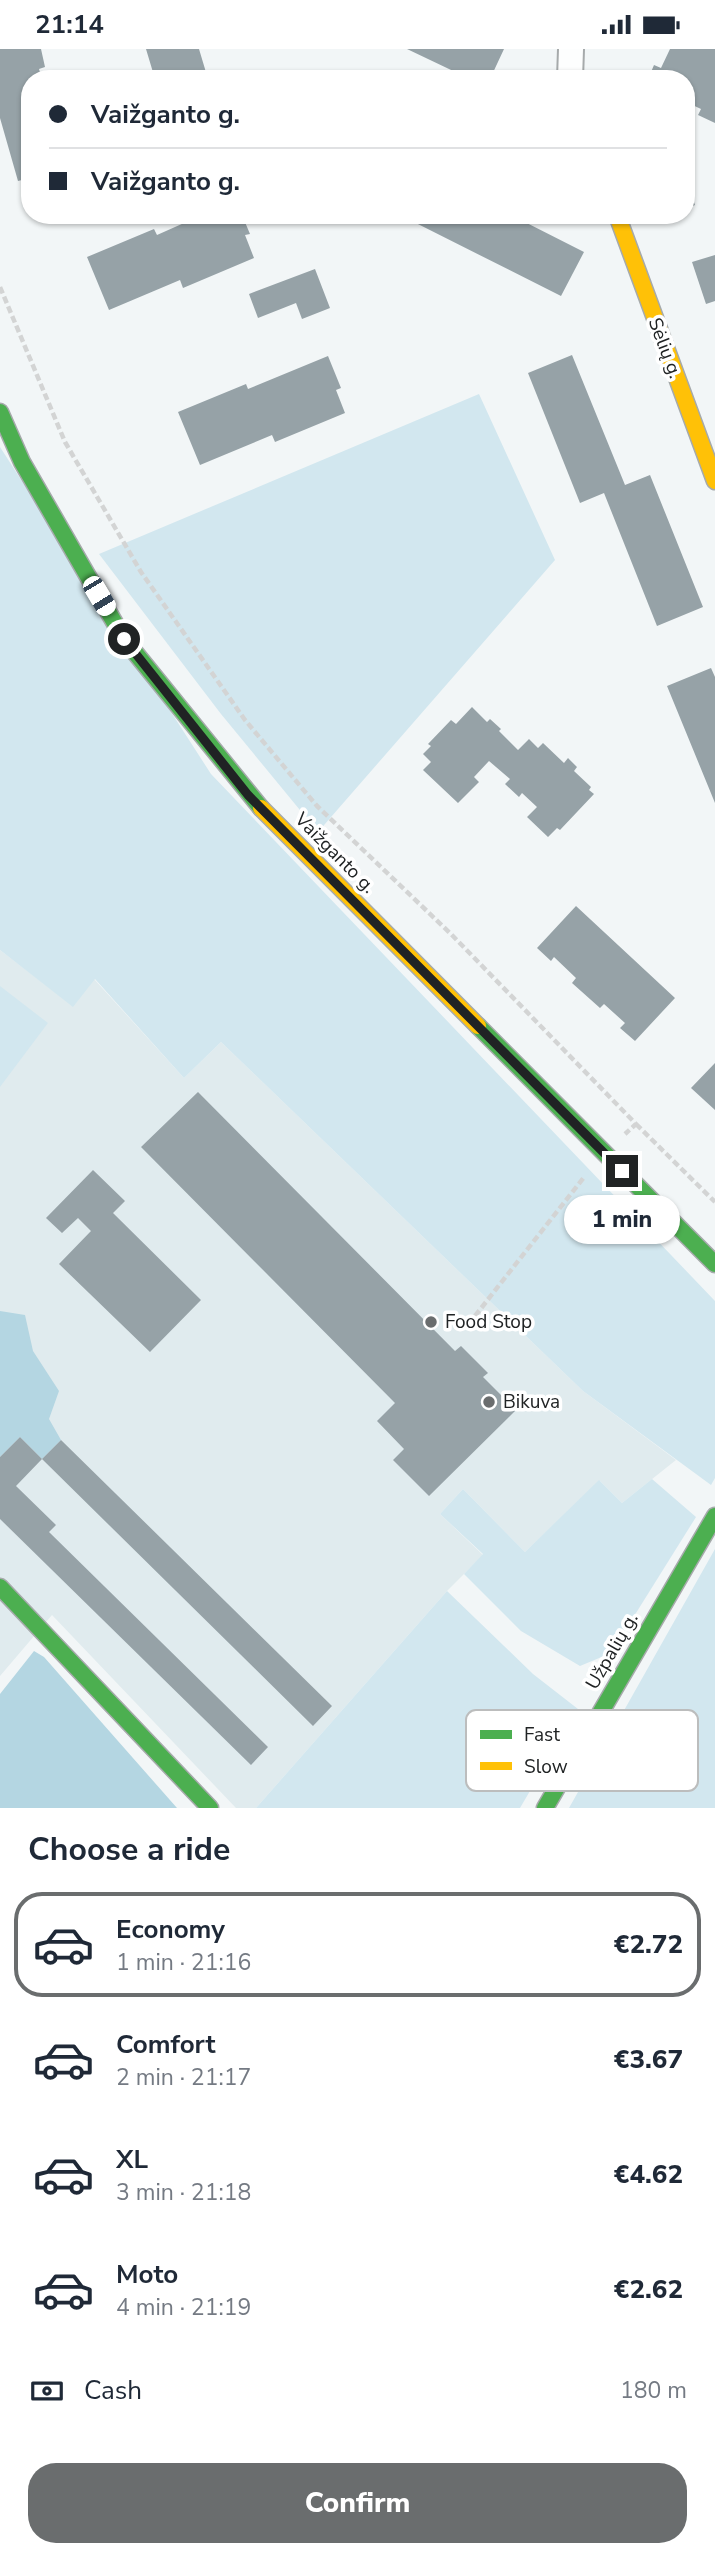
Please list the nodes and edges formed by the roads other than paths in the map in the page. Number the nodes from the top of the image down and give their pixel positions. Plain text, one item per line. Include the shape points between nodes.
1 (571, 49) edge
2 (570, 70) edge
3 (620, 224) edge
4 (0, 412) edge
5 (715, 481) edge
6 (715, 1264) edge
7 (715, 1516) edge
8 (0, 1587) edge
9 (602, 1710) edge
10 (555, 1791) edge
11 (210, 1808) edge
12 (545, 1808) edge

1 - 2 street
3 - 5 main road, Sėlių g.
4 - 6 main road, Vaižganto g. via 22,462 124,639 248,795
7 - 9 main road, Užpalių g.
8 - 11 main road
10 - 12 main road, Užpalių g.

